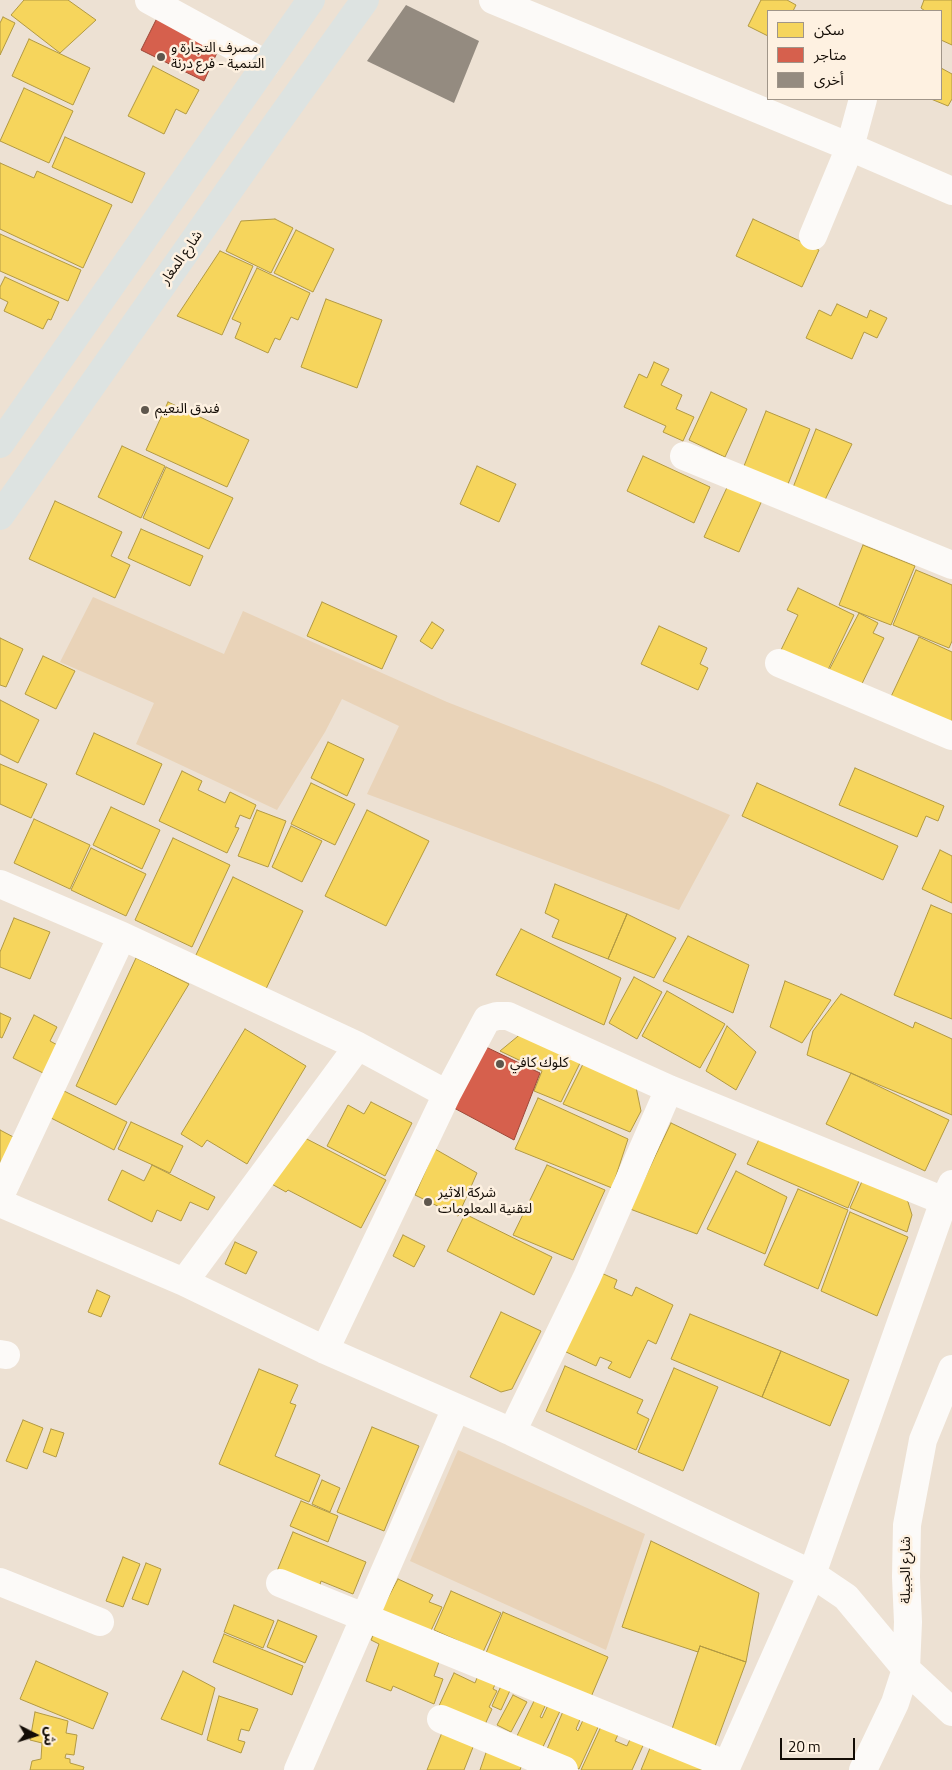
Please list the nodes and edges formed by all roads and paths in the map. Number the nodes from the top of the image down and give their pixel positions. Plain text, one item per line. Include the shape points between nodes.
1 (149, 0) edge
2 (311, 0) edge
3 (365, 0) edge
4 (493, 0) edge
5 (266, 64) junction
6 (863, 100) edge
7 (850, 147) junction
8 (952, 191) edge
9 (813, 236) dead end
10 (0, 444) edge
11 (684, 456) dead end
12 (8, 485) edge
13 (0, 516) edge
14 (952, 565) edge
15 (779, 663) dead end
16 (952, 736) edge
17 (0, 884) edge
18 (122, 936) junction
19 (358, 1046) junction
20 (669, 1089) junction
21 (446, 1094) junction
22 (948, 1193) edge
23 (0, 1196) edge
24 (0, 1203) edge
25 (184, 1282) junction
26 (325, 1350) junction
27 (952, 1369) edge
28 (456, 1408) junction
29 (512, 1432) junction
30 (812, 1574) junction
31 (0, 1582) edge
32 (280, 1583) dead end
33 (365, 1618) junction
34 (100, 1622) dead end
35 (906, 1669) junction
36 (952, 1712) edge
37 (441, 1719) dead end
38 (726, 1768) edge
39 (298, 1770) edge
40 (564, 1770) edge
41 (863, 1770) edge

1 - 5 street
2 - 5 main road
3 - 12 main road, شارع المغار via 65,424
4 - 7 street
5 - 10 main road
6 - 7 street
7 - 8 street
7 - 9 street
11 - 14 street
12 - 13 main road, شارع المغار
15 - 16 street
17 - 18 street
18 - 19 street
18 - 23 street
19 - 21 street
19 - 25 street
20 - 21 street via 508,1016 497,1016 487,1019
20 - 22 street
20 - 29 street via 586,1278
21 - 26 street
22 - 30 street
24 - 25 street
25 - 26 street
26 - 28 street
27 - 35 street, شارع الجبيلة via 923,1440 907,1524
28 - 29 street
28 - 33 street
29 - 30 street
30 - 35 street via 846,1597
30 - 38 street
31 - 34 street
32 - 33 street
33 - 38 street
33 - 39 street
35 - 36 street
35 - 41 street, شارع الجبيلة via 895,1703
37 - 40 street

